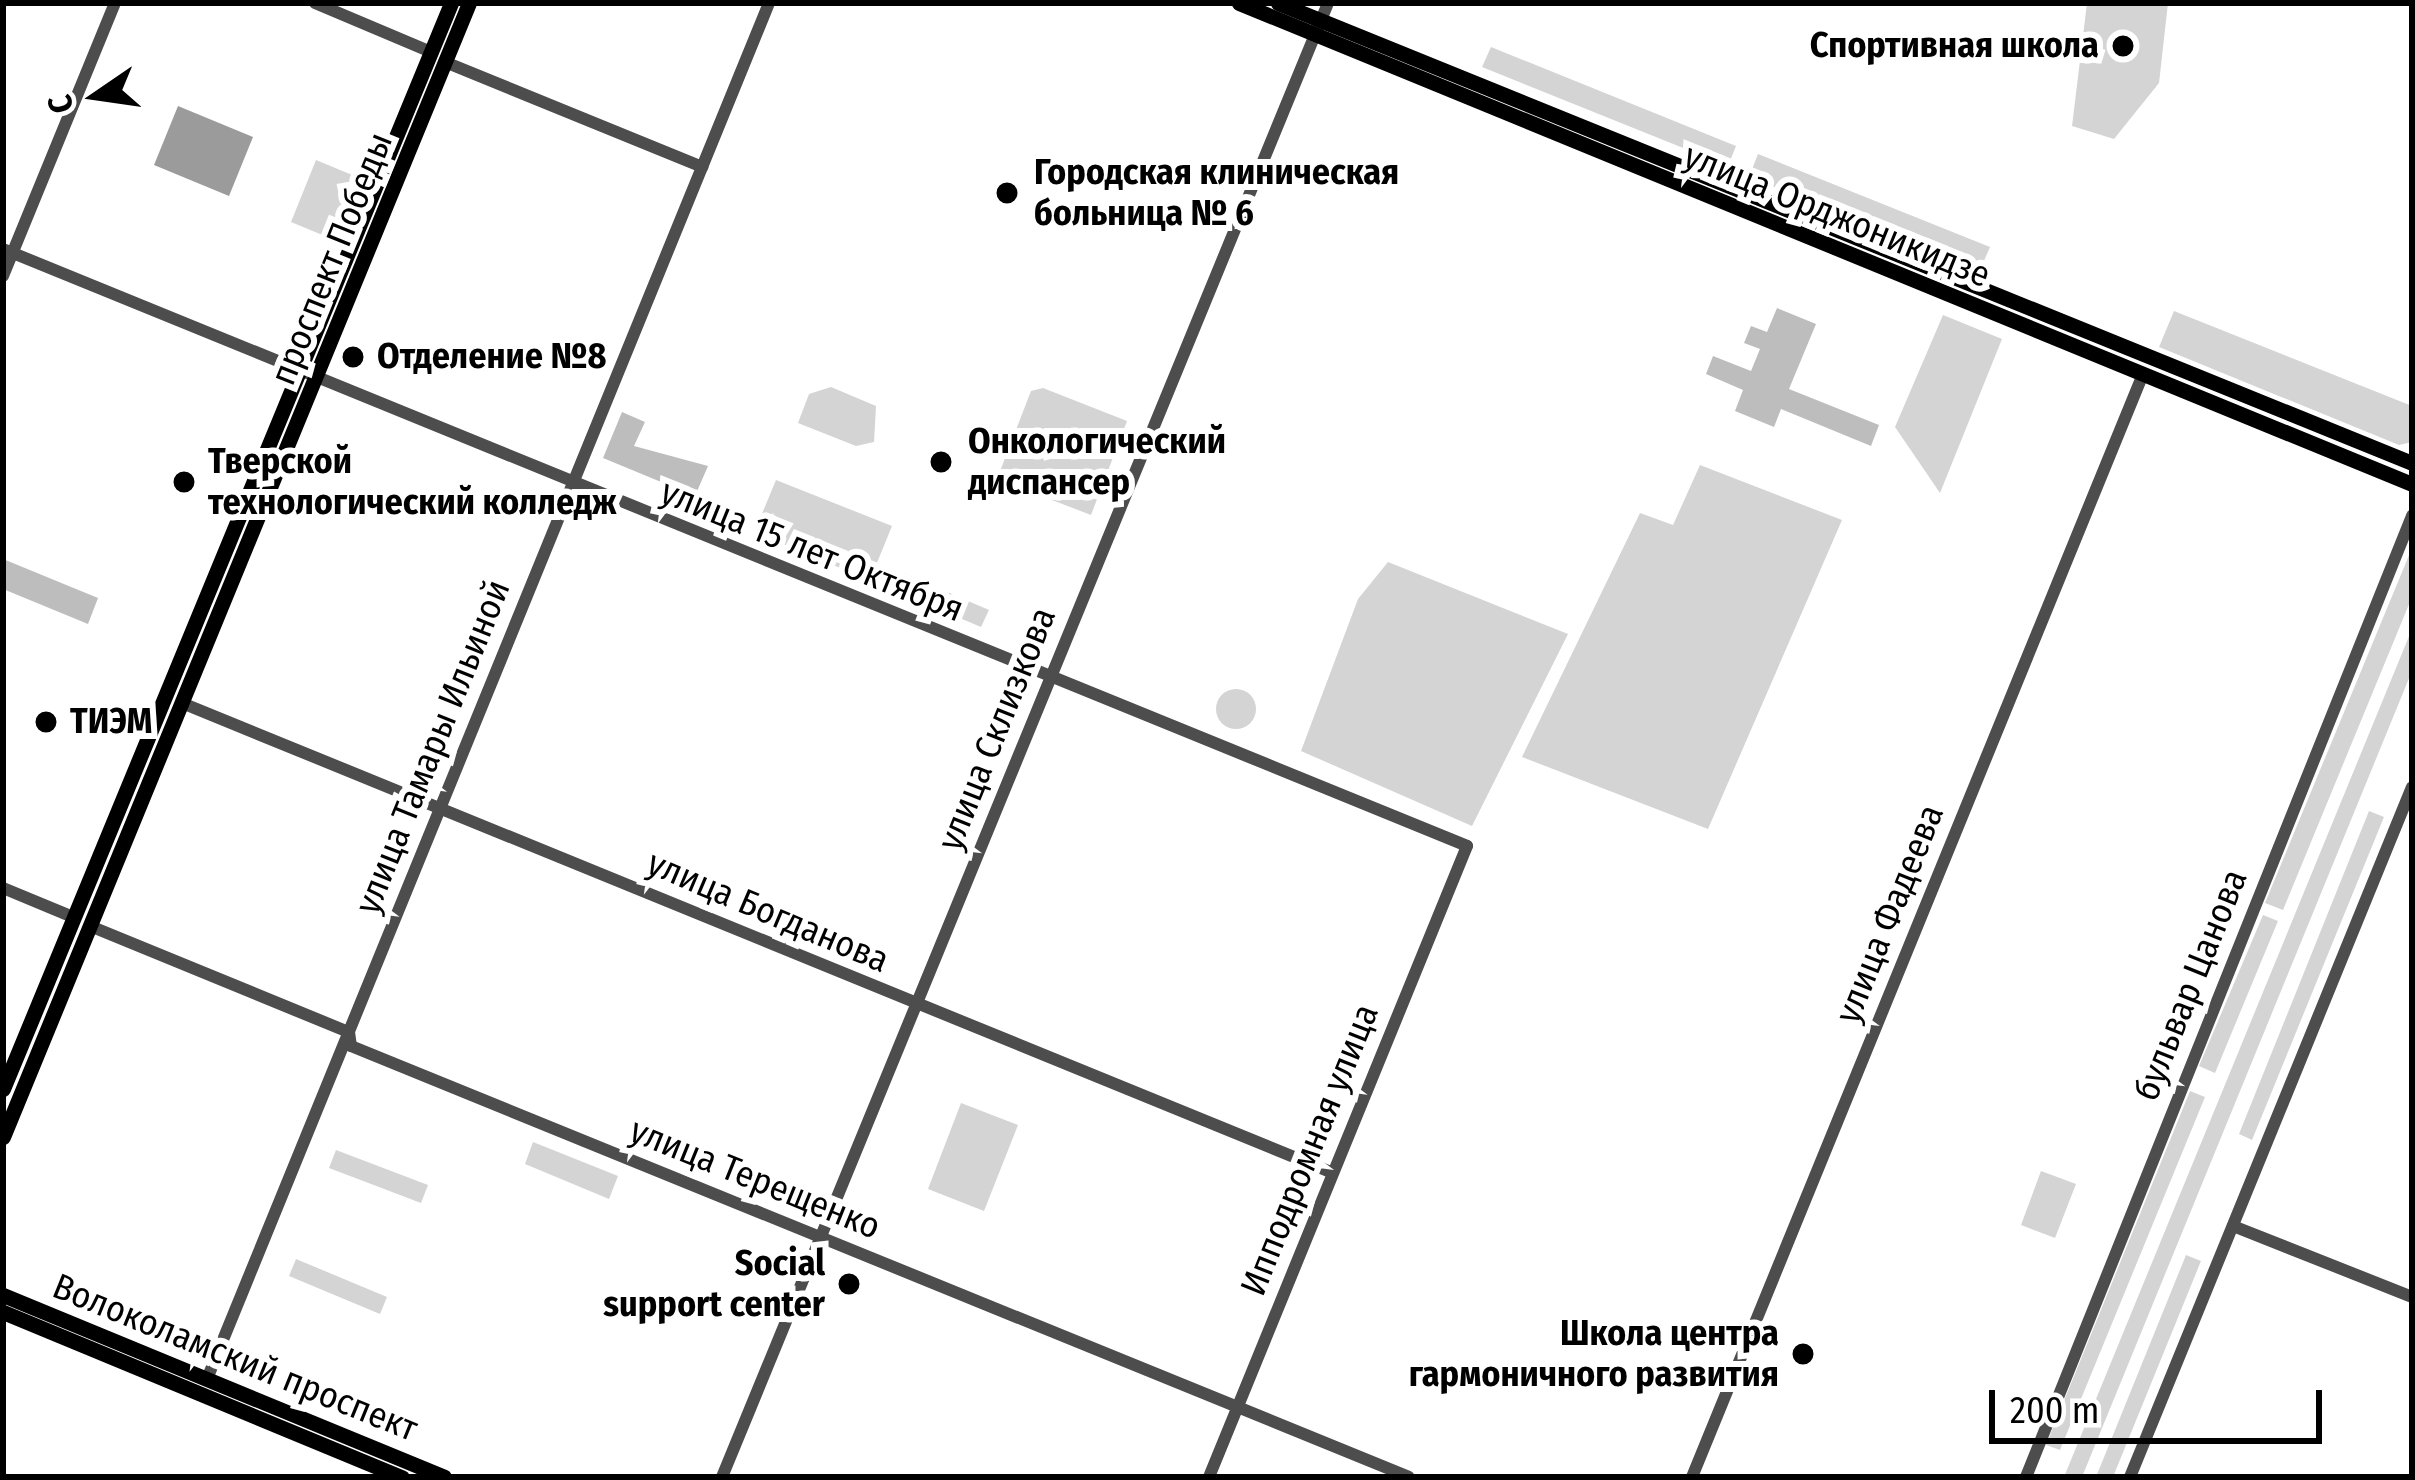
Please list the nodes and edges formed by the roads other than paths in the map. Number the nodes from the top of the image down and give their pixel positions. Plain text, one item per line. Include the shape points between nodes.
1 (115, 3) edge
2 (315, 3) edge
3 (451, 3) edge
4 (469, 3) edge
5 (769, 3) edge
6 (1239, 3) edge
7 (1278, 3) edge
8 (1328, 3) edge
9 (1318, 28) junction
10 (438, 57) junction
11 (701, 167) junction
12 (8, 251) edge
13 (3, 276) edge
14 (1966, 285) junction
15 (1945, 293) junction
16 (297, 370) junction
17 (2143, 374) junction
18 (316, 378) junction
19 (2412, 463) edge
20 (572, 484) junction
21 (2412, 484) edge
22 (2412, 517) edge
23 (1049, 681) junction
24 (182, 704) junction
25 (2412, 788) edge
26 (440, 809) junction
27 (1467, 845) joint
28 (3, 888) edge
29 (74, 917) junction
30 (90, 926) junction
31 (916, 1006) junction
32 (349, 1032) junction
33 (3, 1089) edge
34 (3, 1137) edge
35 (1333, 1173) junction
36 (2233, 1226) junction
37 (820, 1239) junction
38 (3, 1295) edge
39 (2412, 1297) edge
40 (3, 1312) edge
41 (207, 1379) junction
42 (1237, 1408) junction
43 (373, 1472) edge
44 (402, 1477) edge
45 (444, 1477) edge
46 (722, 1477) edge
47 (1209, 1477) edge
48 (1409, 1477) edge
49 (1692, 1477) edge
50 (2026, 1477) edge
51 (2130, 1477) edge

1 - 12 street
2 - 10 street
3 - 10 main road, проспект Победы
4 - 10 main road, проспект Победы
5 - 11 street, улица Тамары Ильиной
6 - 9 main road, улица Орджоникидзе
7 - 9 main road, улица Орджоникидзе
8 - 9 street, улица Склизкова
9 - 14 main road, улица Орджоникидзе
9 - 15 main road, улица Орджоникидзе
9 - 23 street, улица Склизкова
10 - 11 street
10 - 16 main road, проспект Победы
10 - 18 main road, проспект Победы
11 - 20 street, улица Тамары Ильиной
12 - 13 street
12 - 16 street, улица 15 лет Октября
14 - 15 main road
14 - 19 main road, улица Орджоникидзе
15 - 17 main road, улица Орджоникидзе
16 - 18 street, улица 15 лет Октября
16 - 29 main road, проспект Победы
17 - 21 main road, улица Орджоникидзе
17 - 49 street, улица Фадеева
18 - 20 street, улица 15 лет Октября
18 - 24 main road, проспект Победы
20 - 23 street, улица 15 лет Октября
20 - 26 street, улица Тамары Ильиной
22 - 50 street, бульвар Цанова
23 - 27 street, улица 15 лет Октября
23 - 31 street, улица Склизкова
24 - 26 street, улица Богданова
24 - 30 main road, проспект Победы
25 - 36 street
26 - 31 street, улица Богданова
26 - 32 street, улица Тамары Ильиной
27 - 35 street, Ипподромная улица
28 - 29 street
29 - 33 main road, проспект Победы
30 - 32 street, улица Терещенко
30 - 34 main road, проспект Победы
31 - 35 street, улица Богданова
31 - 37 street, улица Склизкова
32 - 37 street, улица Терещенко via 351,1046
32 - 41 street, улица Тамары Ильиной
35 - 42 street, Ипподромная улица
36 - 39 street
36 - 51 street
37 - 42 street, улица Терещенко
37 - 46 street, улица Склизкова
38 - 41 main road, Волоколамский проспект
40 - 43 main road, Волоколамский проспект
41 - 45 main road, Волоколамский проспект
42 - 47 street, Ипподромная улица
42 - 48 street, улица Терещенко
43 - 44 main road, Волоколамский проспект

